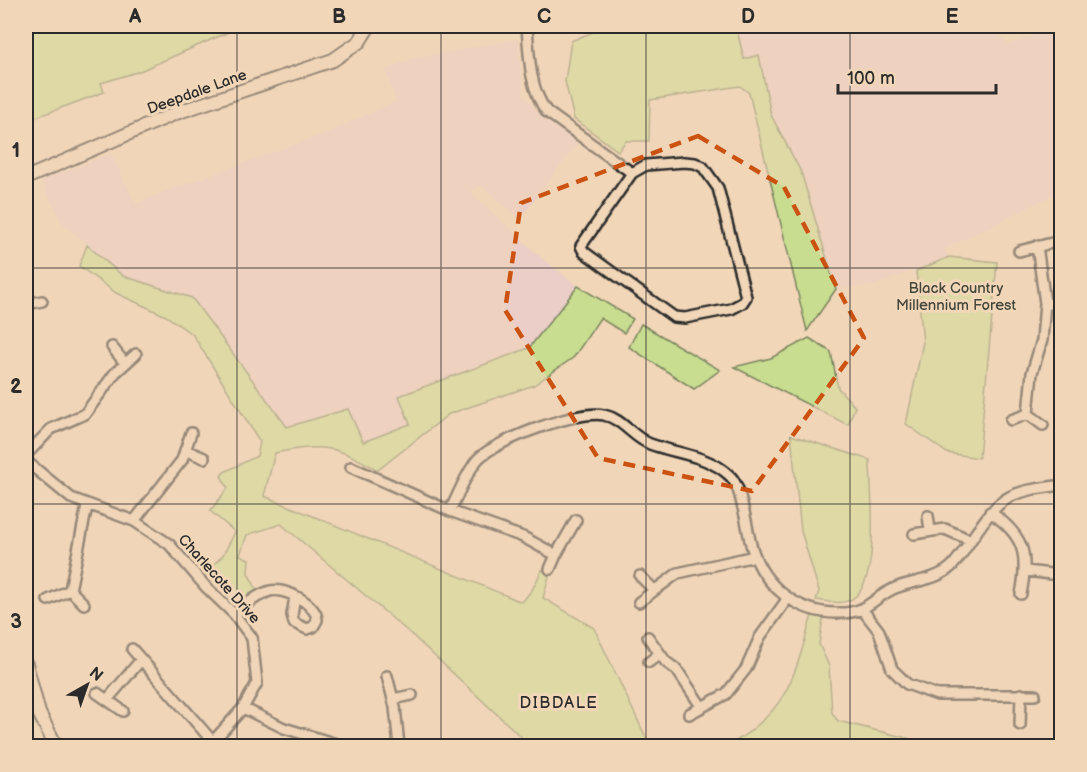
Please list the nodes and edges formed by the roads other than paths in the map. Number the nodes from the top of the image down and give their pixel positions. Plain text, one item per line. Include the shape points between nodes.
1 (369, 26) edge
2 (527, 26) edge
3 (632, 173) junction
4 (26, 178) edge
5 (1052, 243) dead end
6 (1037, 246) junction
7 (1019, 251) dead end
8 (42, 302) dead end
9 (1045, 303) junction
10 (26, 304) edge
11 (1062, 305) edge
12 (112, 347) dead end
13 (136, 354) dead end
14 (124, 362) junction
15 (1028, 414) junction
16 (1011, 420) dead end
17 (1043, 425) dead end
18 (191, 433) dead end
19 (185, 450) junction
20 (26, 455) edge
21 (204, 458) dead end
22 (26, 461) edge
23 (351, 467) dead end
24 (1062, 484) edge
25 (87, 506) junction
26 (450, 511) junction
27 (990, 512) junction
28 (928, 516) dead end
29 (576, 520) dead end
30 (134, 521) junction
31 (930, 530) junction
32 (914, 534) dead end
33 (970, 540) junction
34 (556, 555) junction
35 (755, 556) junction
36 (550, 569) dead end
37 (1026, 571) junction
38 (1050, 574) dead end
39 (640, 576) dead end
40 (653, 589) junction
41 (70, 590) junction
42 (1021, 594) dead end
43 (295, 597) dead end
44 (788, 598) junction
45 (48, 600) dead end
46 (639, 602) dead end
47 (84, 604) dead end
48 (862, 609) junction
49 (234, 614) junction
50 (648, 637) dead end
51 (132, 649) dead end
52 (658, 654) junction
53 (140, 661) junction
54 (649, 662) dead end
55 (26, 664) edge
56 (387, 676) dead end
57 (97, 693) dead end
58 (412, 694) dead end
59 (1021, 694) junction
60 (1035, 695) dead end
61 (393, 699) junction
62 (107, 700) junction
63 (701, 706) junction
64 (243, 708) junction
65 (123, 711) dead end
66 (689, 714) dead end
67 (1020, 724) dead end
68 (211, 745) edge
69 (56, 747) edge
70 (343, 747) edge
71 (399, 747) edge

1 - 4 street, Deepdale Lane via 359,42 333,60 176,113
2 - 3 street via 538,101 547,112
3 - 3 street via 646,165 684,162 694,163 709,174 718,188 745,292 742,303 731,309 674,317 584,252 584,241
5 - 6 street
6 - 7 street
6 - 9 street
8 - 10 street
9 - 11 street
9 - 15 street
12 - 14 street
13 - 14 street
14 - 20 street via 85,414 51,429
15 - 16 street
15 - 17 street
18 - 19 street
19 - 21 street
19 - 30 street via 182,460
22 - 25 street, Charlecote Drive via 71,498
23 - 26 street
24 - 27 street via 1014,494
25 - 30 street, Charlecote Drive
25 - 41 street
26 - 34 street via 523,537
26 - 35 street via 478,459 496,446 539,428 596,414 623,423 642,440 702,458 731,476 738,488
27 - 33 street
27 - 37 street via 1019,538
28 - 31 street
29 - 34 street
30 - 49 street, Charlecote Drive via 169,544
31 - 32 street
31 - 33 street via 945,529
33 - 48 street via 951,567 894,589
34 - 36 street
35 - 40 street via 678,573
35 - 44 street via 771,585
37 - 38 street
37 - 42 street
39 - 40 street
40 - 46 street
41 - 45 street
41 - 47 street
43 - 49 street via 271,591
44 - 48 street via 812,609 834,613
44 - 63 street via 760,638 746,669 726,694
48 - 59 street via 879,631 892,669 907,684 937,695
49 - 64 street, Charlecote Drive via 252,638 256,664 257,683
50 - 52 street
51 - 53 street
52 - 54 street
52 - 63 street via 677,670
53 - 62 street
53 - 68 street
55 - 69 street via 39,713
56 - 61 street
57 - 62 street
58 - 61 street
59 - 60 street
59 - 67 street
61 - 71 street
62 - 65 street
63 - 66 street
64 - 68 street, Charlecote Drive
64 - 70 street via 284,728

